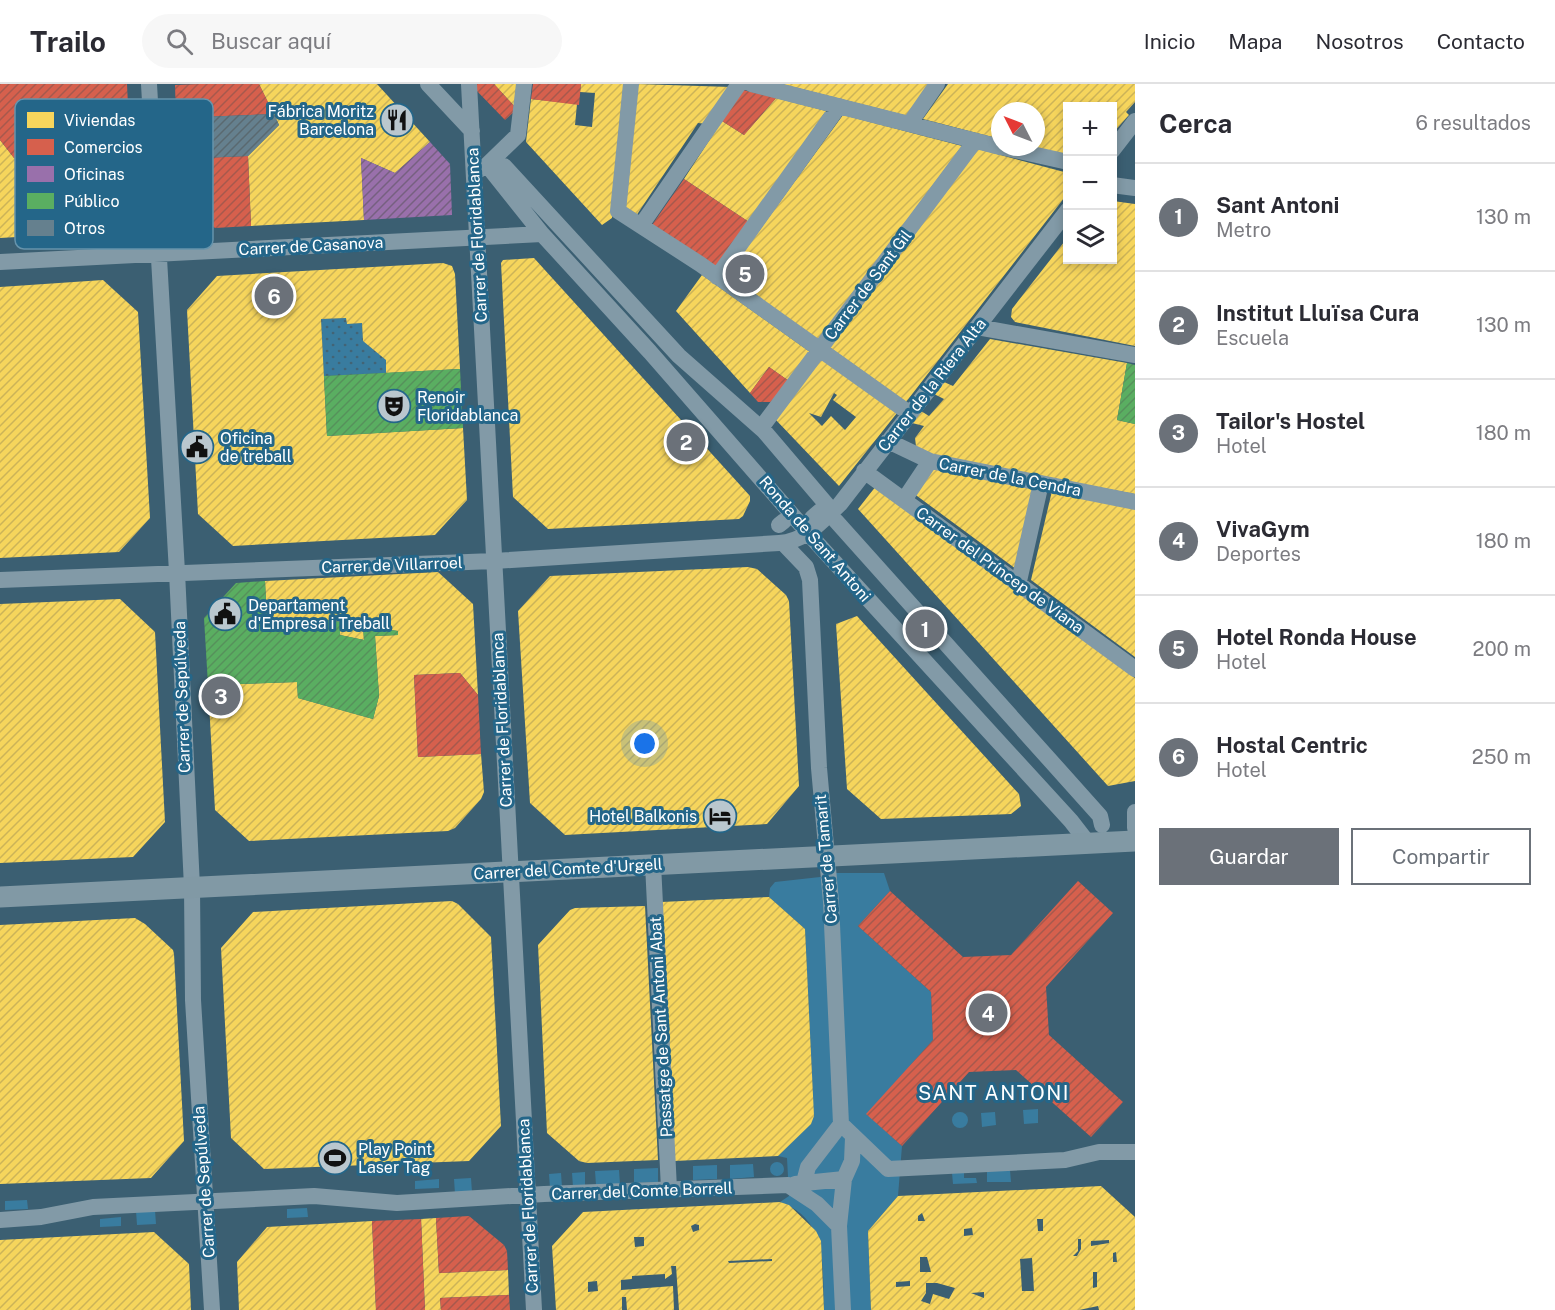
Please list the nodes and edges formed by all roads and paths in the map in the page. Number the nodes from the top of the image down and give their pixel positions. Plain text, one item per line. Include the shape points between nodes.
1 (149, 84) edge
2 (428, 84) edge
3 (469, 84) edge
4 (524, 84) edge
5 (631, 84) edge
6 (739, 84) edge
7 (751, 84) edge
8 (938, 84) edge
9 (150, 99) edge
10 (838, 106) junction
11 (1135, 121) edge
12 (910, 123) junction
13 (472, 131) junction
14 (975, 141) junction
15 (991, 145) edge
16 (1117, 146) edge
17 (1041, 156) edge
18 (1063, 161) edge
19 (488, 168) junction
20 (1117, 186) edge
21 (1135, 188) edge
22 (1063, 216) edge
23 (642, 224) junction
24 (542, 234) junction
25 (477, 238) junction
26 (161, 249) edge
27 (161, 254) junction
28 (0, 262) edge
29 (717, 277) junction
30 (977, 327) junction
31 (820, 349) junction
32 (1135, 355) edge
33 (909, 412) junction
34 (761, 428) junction
35 (888, 441) junction
36 (930, 461) junction
37 (864, 471) junction
38 (1041, 483) junction
39 (904, 500) junction
40 (1135, 502) edge
41 (836, 521) dead end
42 (792, 530) junction
43 (494, 561) junction
44 (177, 572) junction
45 (0, 580) edge
46 (1019, 581) dead end
47 (1135, 669) edge
48 (1135, 812) edge
49 (1102, 825) dead end
50 (1135, 828) edge
51 (1135, 841) edge
52 (1088, 843) junction
53 (825, 855) junction
54 (653, 864) junction
55 (511, 871) junction
56 (192, 887) junction
57 (0, 897) edge
58 (841, 1124) junction
59 (852, 1138) junction
60 (1135, 1152) edge
61 (885, 1166) junction
62 (847, 1174) junction
63 (796, 1184) junction
64 (669, 1189) junction
65 (528, 1195) junction
66 (206, 1202) junction
67 (0, 1220) edge
68 (839, 1226) junction
69 (212, 1310) edge
70 (534, 1310) edge
71 (843, 1310) edge

1 - 9 street, Carrer de Sepúlveda
2 - 13 street
3 - 13 street, Carrer de Floridablanca
4 - 19 street via 518,135
5 - 23 street via 618,212
6 - 23 street
7 - 10 street
8 - 12 street
10 - 12 street
10 - 29 street
11 - 16 street
12 - 14 street
13 - 19 street, Carrer de Floridablanca
14 - 15 street
14 - 31 street, Carrer de Sant Gil
17 - 18 street
19 - 24 street, Ronda de Sant Antoni
19 - 25 street, Carrer de Floridablanca
19 - 34 street, Ronda de Sant Antoni via 679,356
20 - 21 street
22 - 30 street, Carrer de la Riera Alta
23 - 29 street
24 - 25 street
24 - 42 street, Ronda de Sant Antoni
25 - 27 street, Carrer de Casanova
25 - 43 street, Carrer de Floridablanca
26 - 27 street, Carrer de Sepúlveda
27 - 28 street, Carrer de Casanova
27 - 44 street, Carrer de Sepúlveda
29 - 31 street
30 - 32 street
30 - 33 street, Carrer de la Riera Alta
31 - 33 street
31 - 34 street, Carrer de Sant Gil
33 - 35 street, Carrer de la Riera Alta
34 - 42 street, Ronda de Sant Antoni via 827,505
35 - 36 street, Carrer de la Cendra
35 - 37 street, Carrer de la Riera Alta
36 - 38 street, Carrer de la Cendra
36 - 39 street
37 - 39 street, Carrer del Príncep de Viana
37 - 42 street, Carrer de la Riera Alta via 840,504
38 - 40 street, Carrer de la Cendra
38 - 46 street
39 - 47 street, Carrer del Príncep de Viana
41 - 49 street, Ronda de Sant Antoni via 1100,816
42 - 43 street, Carrer de Villarroel
42 - 52 street, Ronda de Sant Antoni
42 - 53 street, Carrer de Tamarit via 810,580
43 - 44 street, Carrer de Villarroel
43 - 55 street, Carrer de Floridablanca
44 - 45 street, Carrer de Villarroel
44 - 56 street, Carrer de Sepúlveda
48 - 50 street
51 - 52 main road, Carrer del Comte d'Urgell
52 - 53 main road, Carrer del Comte d'Urgell
53 - 54 main road, Carrer del Comte d'Urgell
53 - 58 street, Carrer de Tamarit via 831,902
54 - 55 main road, Carrer del Comte d'Urgell
54 - 64 street, Passatge de Sant Antoni Abat
55 - 56 main road, Carrer del Comte d'Urgell
55 - 65 street, Carrer de Floridablanca
56 - 57 main road, Carrer del Comte d'Urgell
56 - 66 street, Carrer de Sepúlveda via 193,1000
58 - 59 street
58 - 63 street
59 - 61 street
59 - 62 street
60 - 61 street via 1099,1152 1065,1160 898,1169
61 - 62 street, Carrer del Comte Borrell
62 - 63 street, Carrer del Comte Borrell
62 - 68 street
63 - 64 street, Carrer del Comte Borrell
63 - 68 street
64 - 65 street, Carrer del Comte Borrell
65 - 66 street, Carrer del Comte Borrell via 396,1203 314,1196
65 - 70 street, Carrer de Floridablanca
66 - 67 street, Carrer del Comte Borrell via 93,1207
66 - 69 street, Carrer de Sepúlveda
68 - 71 street

